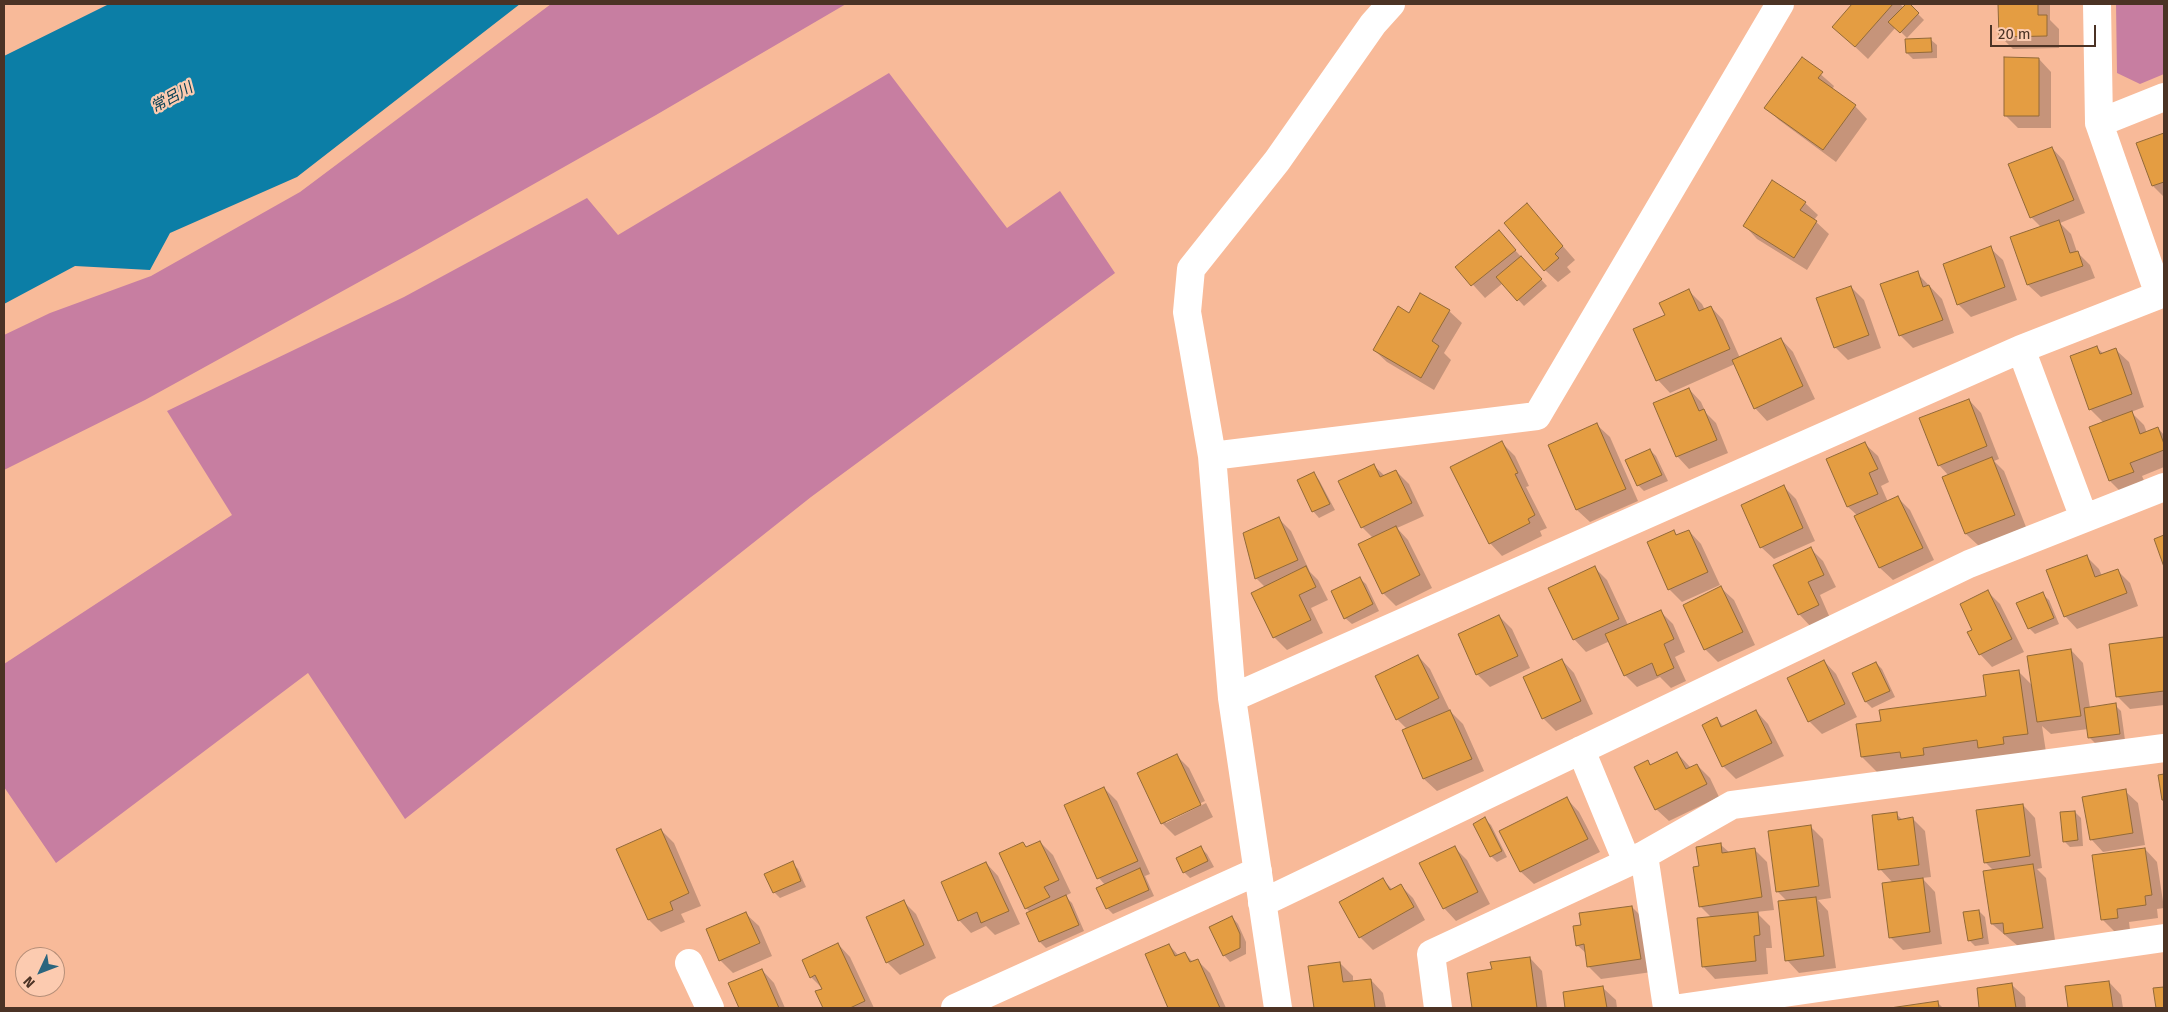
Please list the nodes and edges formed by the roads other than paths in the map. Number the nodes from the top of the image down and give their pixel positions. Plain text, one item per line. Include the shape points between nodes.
1 (1391, 4) edge
2 (1780, 4) edge
3 (2097, 4) edge
4 (2164, 97) edge
5 (2099, 123) junction
6 (2161, 294) edge
7 (2021, 349) junction
8 (1212, 456) junction
9 (2164, 487) edge
10 (2084, 518) junction
11 (1232, 698) junction
12 (2164, 748) edge
13 (1581, 750) junction
14 (1636, 859) junction
15 (1258, 871) junction
16 (1262, 903) junction
17 (2164, 938) edge
18 (689, 963) dead end
19 (710, 1008) edge
20 (955, 1008) edge
21 (1278, 1008) edge
22 (1438, 1008) edge
23 (1667, 1008) edge
24 (1680, 1008) edge

1 - 8 street via 1373,24 1277,161 1191,269 1187,312
2 - 8 street via 1537,416
3 - 5 street
4 - 5 street
5 - 6 street
6 - 7 street
7 - 10 street
7 - 11 street
8 - 11 street
9 - 10 street
10 - 13 street via 1969,564
11 - 15 street
12 - 14 street via 1732,804
13 - 14 street
13 - 16 street
14 - 22 street via 1431,954
14 - 23 street
15 - 16 street
15 - 20 street
16 - 21 street
17 - 24 street
18 - 19 street

